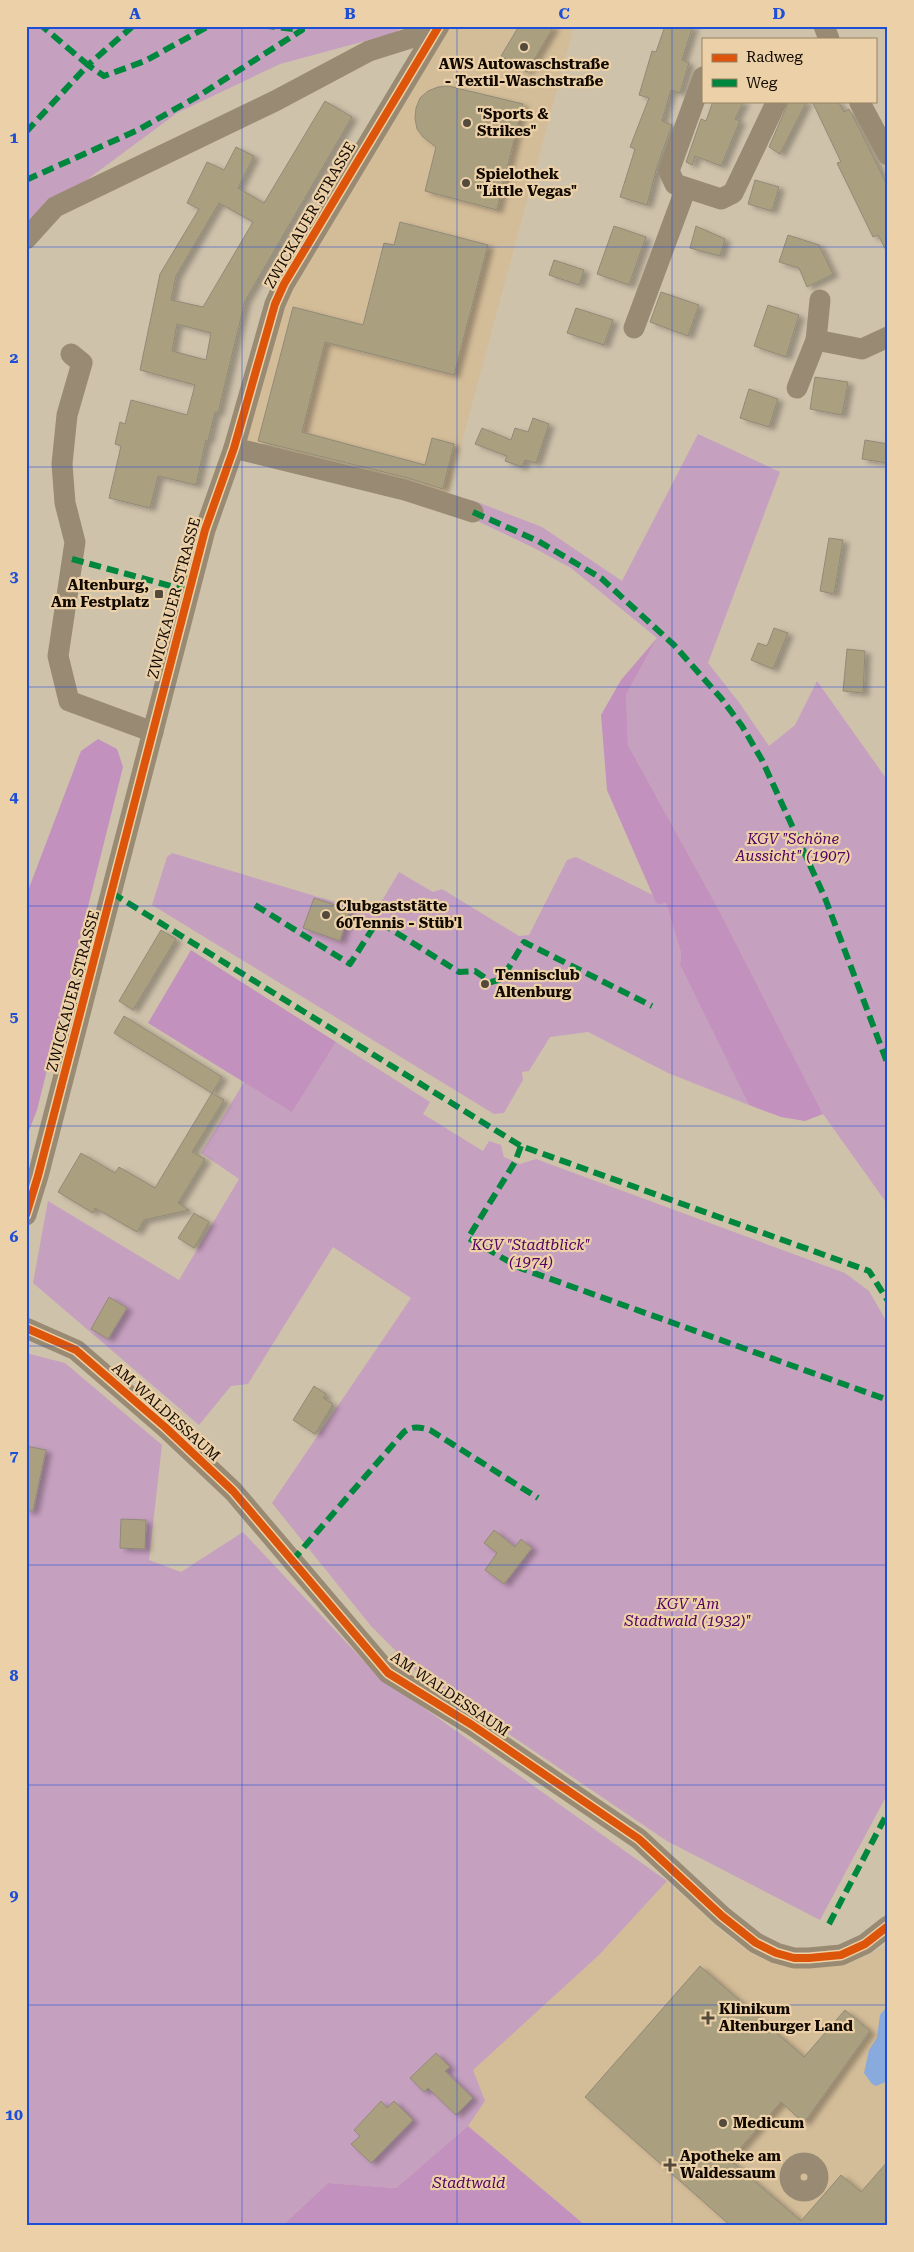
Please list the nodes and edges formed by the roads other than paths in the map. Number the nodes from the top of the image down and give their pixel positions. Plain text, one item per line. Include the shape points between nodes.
1 (824, 26) edge
2 (438, 28) edge
3 (829, 38) edge
4 (702, 80) edge
5 (777, 102) edge
6 (859, 102) edge
7 (888, 156) edge
8 (686, 188) junction
9 (26, 239) edge
10 (820, 300) dead end
11 (634, 328) dead end
12 (888, 337) edge
13 (816, 340) junction
14 (71, 354) dead end
15 (796, 388) dead end
16 (234, 448) junction
17 (473, 512) dead end
18 (153, 732) junction
19 (26, 1214) edge
20 (26, 1328) edge
21 (888, 1926) edge

1 - 3 street
2 - 9 street via 370,50 275,101 55,207
2 - 16 street, ZWICKAUER STRASSE via 284,284 275,304
4 - 8 street via 669,171 674,184
5 - 8 street via 733,193 721,199
6 - 7 street
8 - 11 street
10 - 13 street
12 - 13 street via 862,349
13 - 15 street
14 - 18 street via 82,363 67,414 62,464 65,503 75,542 58,656 69,701
16 - 17 street via 404,490
16 - 18 street, ZWICKAUER STRASSE via 205,530
18 - 19 street, ZWICKAUER STRASSE via 41,1167
20 - 21 street, AM WALDESSAUM via 76,1350 233,1491 388,1673 472,1725 639,1839 756,1943 794,1958 841,1954 865,1944

